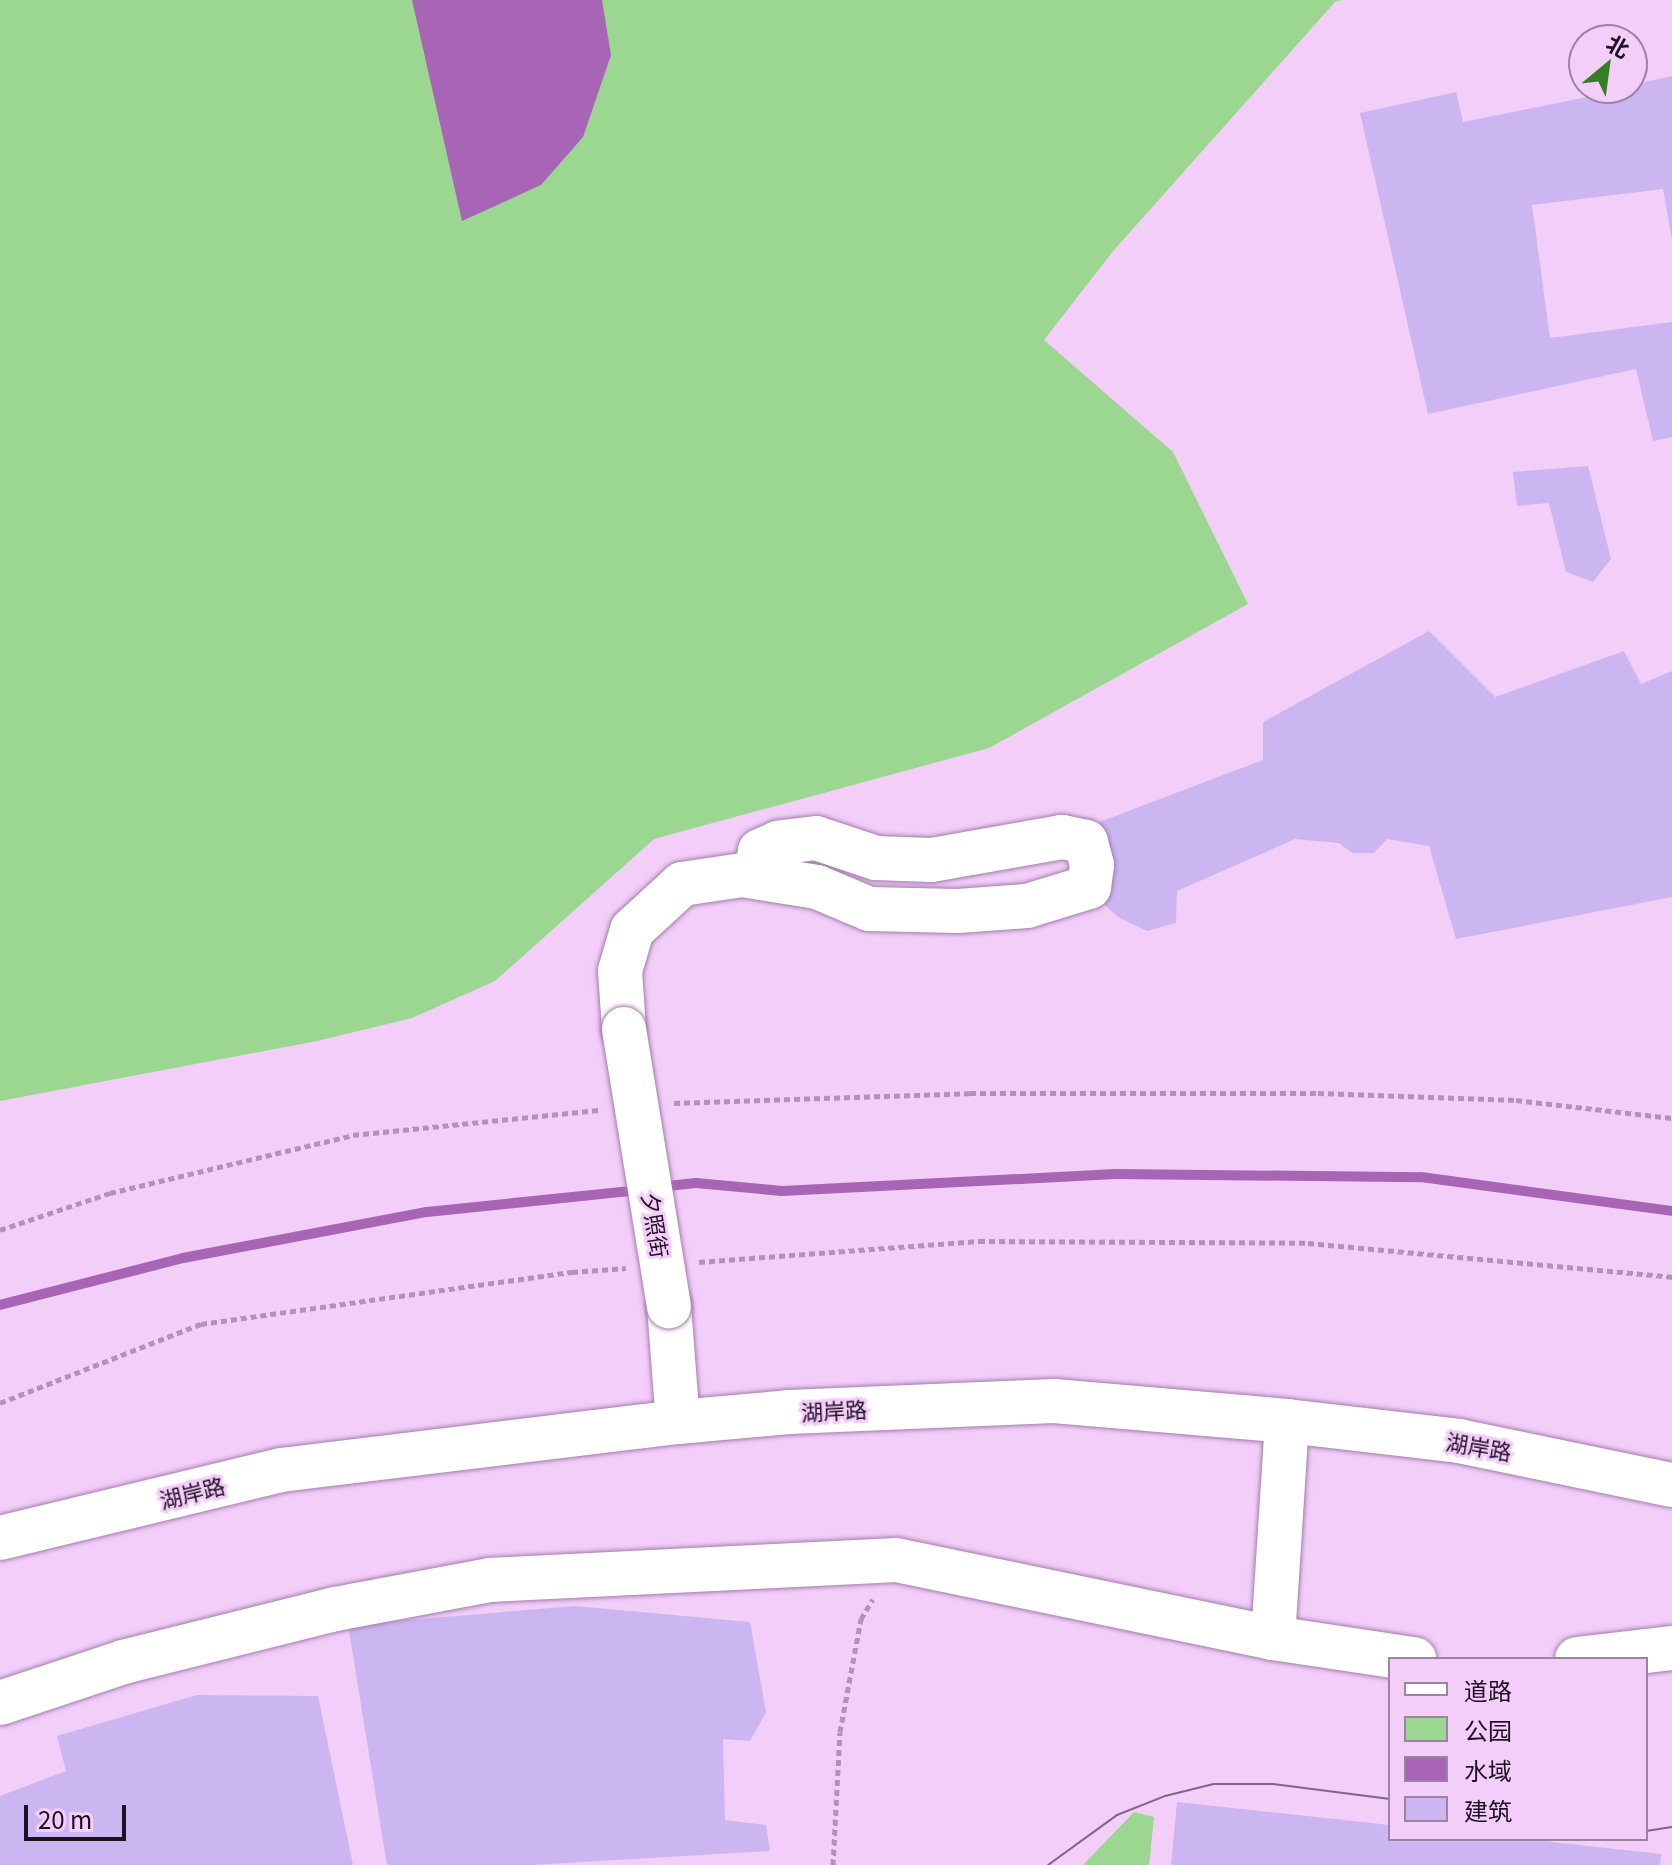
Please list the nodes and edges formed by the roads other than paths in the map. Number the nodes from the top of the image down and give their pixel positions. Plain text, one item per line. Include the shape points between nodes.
1 (757, 877) junction
2 (1287, 1421) junction
3 (678, 1422) junction
4 (1672, 1485) edge
5 (0, 1538) edge
6 (1273, 1638) junction
7 (1672, 1648) edge
8 (1401, 1657) edge
9 (1594, 1657) edge
10 (0, 1703) edge

1 - 1 street, 夕照街 via 760,851 816,838 876,858 931,860 1062,837 1086,842 1092,865 1089,887 1027,906 958,911 869,909 817,887
1 - 3 street, 夕照街, bridge via 682,884 632,930 620,971 624,1029 669,1306
2 - 3 street, 湖岸路 via 1054,1401
2 - 4 street, 湖岸路 via 1459,1441
2 - 6 street
3 - 5 street, 湖岸路 via 281,1470
6 - 8 street
6 - 10 street via 896,1560 490,1580 335,1609 123,1662
7 - 9 street

